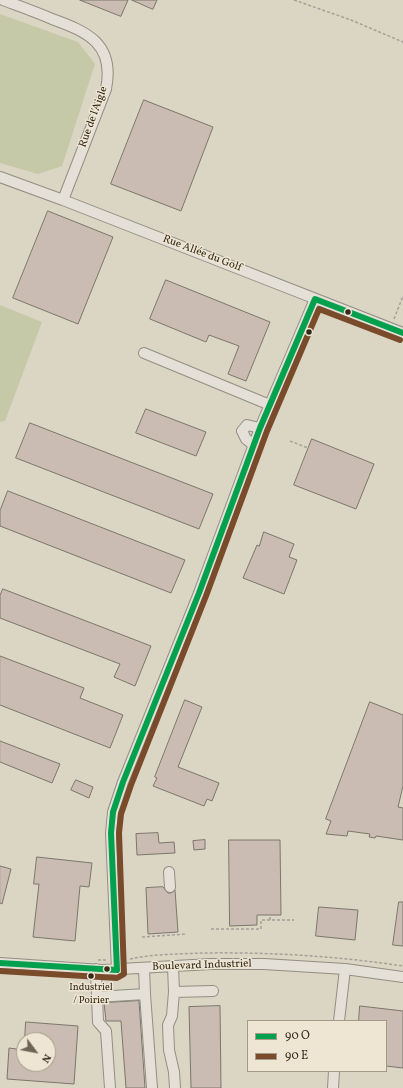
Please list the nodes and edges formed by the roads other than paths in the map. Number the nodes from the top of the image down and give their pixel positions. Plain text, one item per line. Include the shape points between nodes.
1 (3, 0) edge
2 (0, 177) edge
3 (63, 200) junction
4 (315, 299) junction
5 (403, 334) edge
6 (144, 353) dead end
7 (270, 405) junction
8 (260, 428) junction
9 (255, 446) junction
10 (169, 872) dead end
11 (170, 886) dead end
12 (0, 963) edge
13 (172, 966) junction
14 (144, 968) junction
15 (96, 969) junction
16 (345, 969) junction
17 (117, 970) junction
18 (403, 977) edge
19 (213, 991) dead end
20 (174, 992) junction
21 (145, 994) junction
22 (97, 997) junction
23 (339, 1020) edge
24 (334, 1072) edge
25 (110, 1088) edge
26 (152, 1088) edge
27 (175, 1088) edge
28 (332, 1088) edge

1 - 3 street, Rue de l'Aigle via 84,32 100,46 106,59 106,89
2 - 3 street, Rue Allée du Golf
3 - 4 street, Rue Allée du Golf
4 - 5 street, Rue Allée du Golf
4 - 7 street
6 - 7 street
7 - 8 street
8 - 9 street
8 - 9 street via 247,425 242,431 246,439
9 - 17 street via 113,812 111,833
10 - 11 street
12 - 15 street, Boulevard Industriel
13 - 14 street, Boulevard Industriel
13 - 16 street, Boulevard Industriel via 264,964
13 - 20 street
14 - 17 street, Boulevard Industriel
14 - 21 street
15 - 17 street, Boulevard Industriel
15 - 22 street
16 - 18 street, Boulevard Industriel
16 - 23 street
19 - 20 street
20 - 27 street via 172,1016 168,1025
21 - 22 street
21 - 26 street
22 - 25 street via 98,1022 106,1032
24 - 28 street

